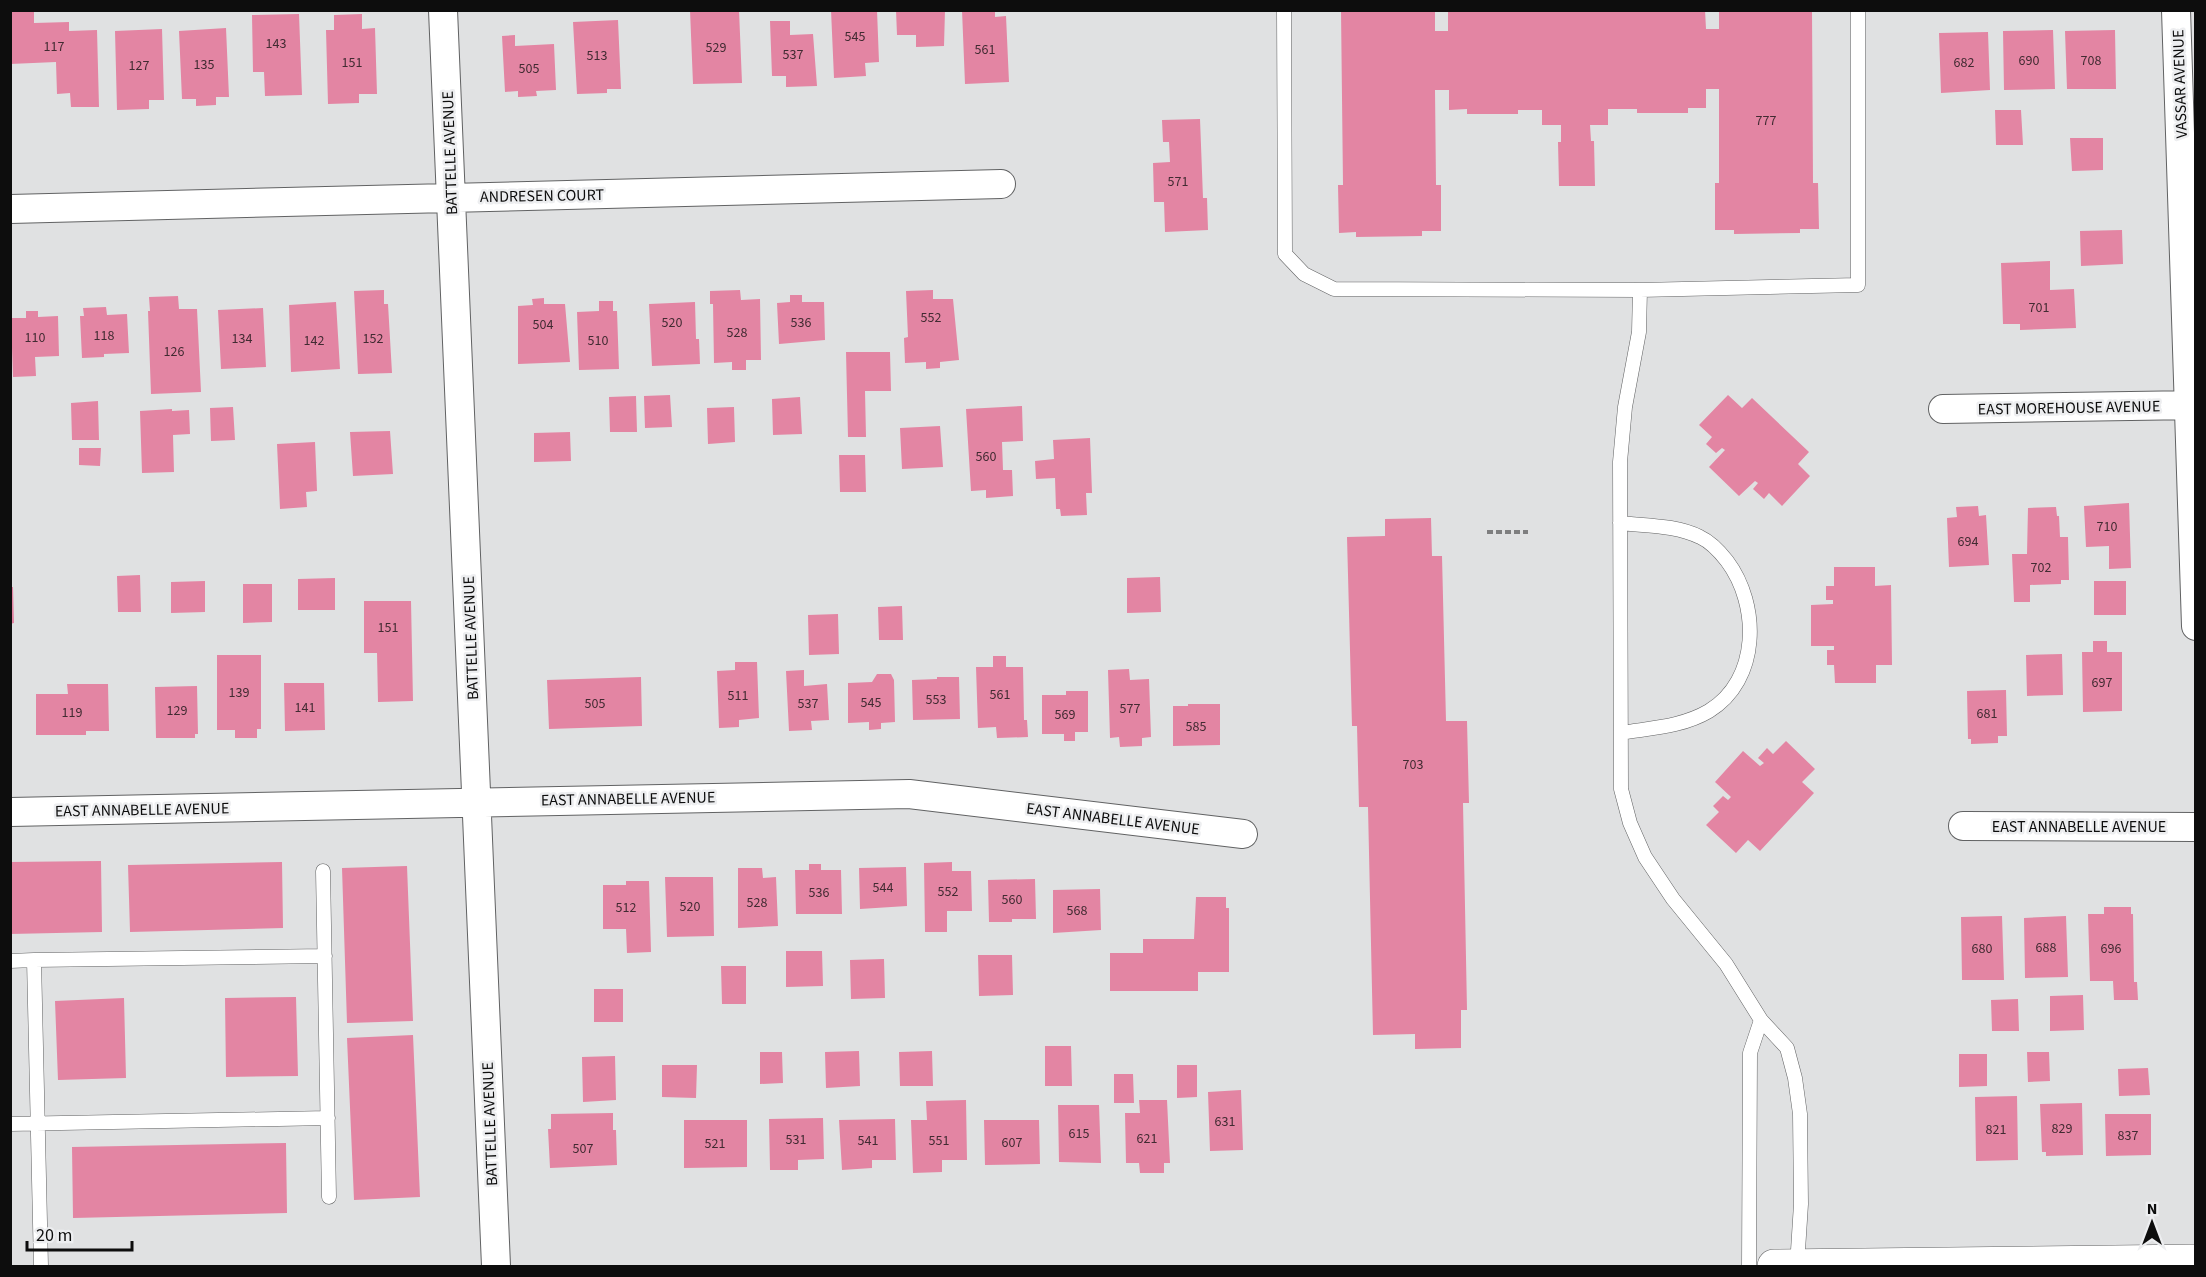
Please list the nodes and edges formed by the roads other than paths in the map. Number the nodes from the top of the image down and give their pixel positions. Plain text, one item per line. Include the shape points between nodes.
1 (443, 10) edge
2 (1284, 10) edge
3 (1858, 10) edge
4 (2176, 10) edge
5 (1001, 184) dead end
6 (451, 197) junction
7 (10, 209) edge
8 (1640, 290) junction
9 (2192, 405) edge
10 (1943, 409) dead end
11 (1620, 523) junction
12 (2196, 626) edge
13 (1621, 733) junction
14 (477, 802) junction
15 (10, 812) edge
16 (1963, 826) dead end
17 (2196, 827) edge
18 (1243, 834) dead end
19 (323, 871) dead end
20 (324, 956) junction
21 (34, 960) junction
22 (10, 961) edge
23 (1761, 1020) junction
24 (328, 1118) junction
25 (38, 1123) junction
26 (10, 1124) edge
27 (329, 1197) dead end
28 (2196, 1261) edge
29 (41, 1266) edge
30 (496, 1266) edge
31 (1749, 1266) edge
32 (1774, 1266) edge
33 (1797, 1266) edge

1 - 6 street, BATTELLE AVENUE
2 - 8 lane via 1285,254 1304,274 1334,289
3 - 8 lane via 1858,285
4 - 9 street, VASSAR AVENUE
5 - 6 street, ANDRESEN COURT
6 - 7 street, ANDRESEN COURT
6 - 14 street, BATTELLE AVENUE
8 - 11 lane via 1638,341 1622,433
9 - 10 street, EAST MOREHOUSE AVENUE
9 - 12 street, VASSAR AVENUE
11 - 13 lane
11 - 13 lane via 1681,529 1703,538 1719,551 1737,576 1748,602 1750,621 1747,657 1730,693 1710,710 1687,721
13 - 23 lane via 1622,789 1630,823 1645,857 1673,899 1726,964
14 - 15 street, EAST ANNABELLE AVENUE
14 - 18 street, EAST ANNABELLE AVENUE via 909,794
14 - 30 street, BATTELLE AVENUE
16 - 17 street, EAST ANNABELLE AVENUE
19 - 20 lane
20 - 21 lane
20 - 24 lane
21 - 22 lane
21 - 25 lane
23 - 31 lane via 1750,1053
23 - 33 lane via 1787,1048 1795,1078 1800,1114 1801,1204
24 - 25 lane
24 - 27 lane
25 - 26 lane
25 - 29 lane
28 - 33 street
32 - 33 street

